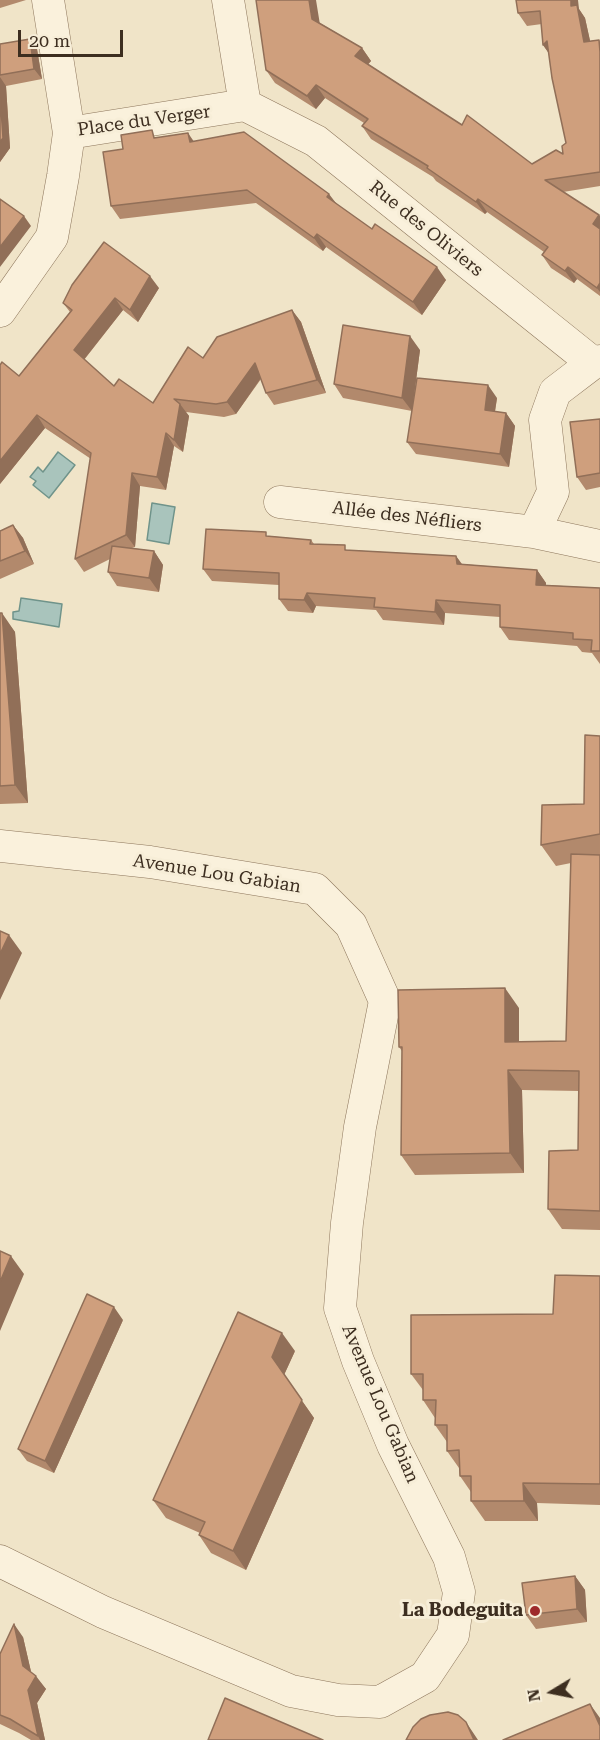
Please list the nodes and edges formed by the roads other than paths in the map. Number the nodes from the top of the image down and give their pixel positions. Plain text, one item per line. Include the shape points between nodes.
1 (48, 0) edge
2 (228, 0) edge
3 (244, 105) junction
4 (69, 133) junction
5 (0, 311) edge
6 (597, 362) edge
7 (280, 502) dead end
8 (534, 531) junction
9 (600, 546) edge
10 (0, 846) edge
11 (0, 1561) edge

1 - 4 street, Place du Verger
2 - 3 street
3 - 4 street, Place du Verger
3 - 6 street, Rue des Oliviers via 316,141
4 - 5 street via 52,237
6 - 8 street via 555,392 545,420 553,492
7 - 8 street, Allée des Néfliers
8 - 9 street, Allée des Néfliers
10 - 11 street, Avenue Lou Gabian via 150,862 315,890 351,925 385,1001 360,1127 340,1308 393,1445 449,1557 459,1592 453,1635 425,1677 380,1702 338,1700 291,1691 103,1612

